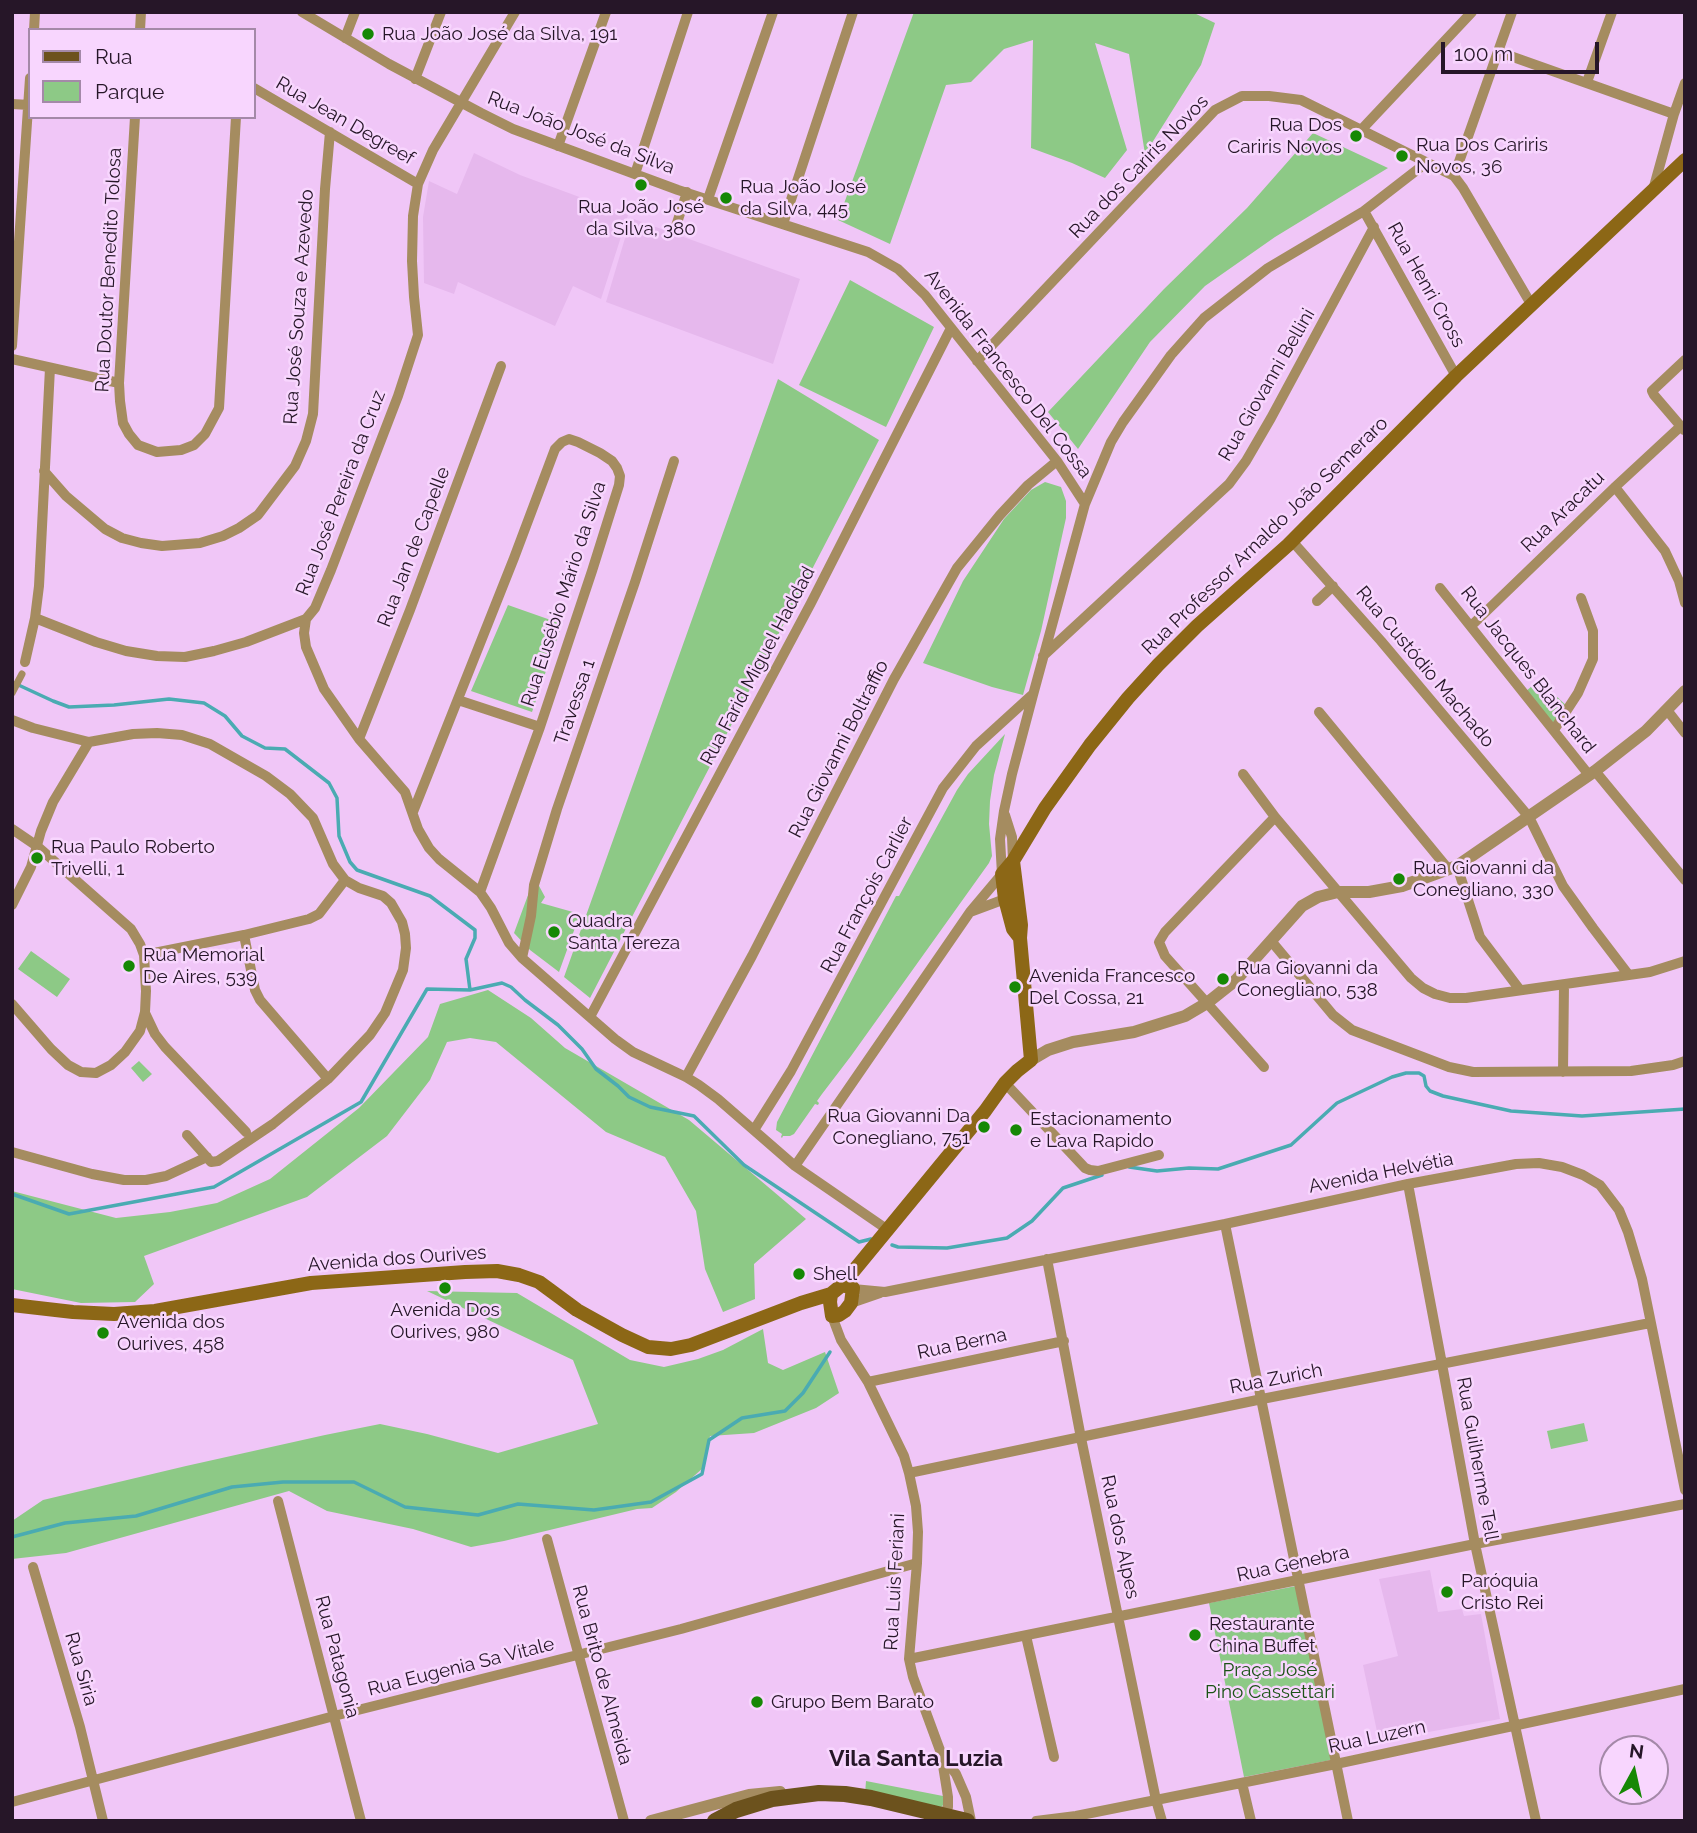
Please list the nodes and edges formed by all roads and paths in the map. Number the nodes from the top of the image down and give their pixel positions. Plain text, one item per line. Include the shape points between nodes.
1 (302, 12) edge
2 (355, 12) edge
3 (441, 12) edge
4 (514, 12) edge
5 (606, 12) edge
6 (688, 12) edge
7 (773, 12) edge
8 (853, 12) edge
9 (1472, 12) edge
10 (1512, 12) edge
11 (1612, 12) edge
12 (345, 38) junction
13 (1499, 52) junction
14 (415, 79) junction
15 (1587, 82) junction
16 (1685, 83) edge
17 (256, 89) edge
18 (461, 103) junction
19 (12, 104) edge
20 (28, 105) edge
21 (1674, 114) junction
22 (135, 119) edge
23 (236, 119) edge
24 (1362, 129) junction
25 (330, 132) junction
26 (558, 146) junction
27 (1685, 160) edge
28 (1426, 163) junction
29 (635, 174) junction
30 (1454, 176) junction
31 (418, 184) junction
32 (1653, 190) junction
33 (687, 192) junction
34 (708, 199) junction
35 (1364, 211) junction
36 (783, 224) junction
37 (676, 226) dead end
38 (1374, 227) junction
39 (1531, 304) junction
40 (951, 328) junction
41 (12, 346) edge
42 (12, 359) edge
43 (977, 360) junction
44 (1685, 360) edge
45 (501, 366) dead end
46 (50, 368) junction
47 (1457, 376) junction
48 (119, 383) junction
49 (1683, 428) edge
50 (674, 461) dead end
51 (1057, 461) junction
52 (44, 471) junction
53 (1615, 487) junction
54 (1085, 504) junction
55 (1292, 541) junction
56 (1333, 586) junction
57 (1440, 588) dead end
58 (1581, 598) dead end
59 (1317, 601) dead end
60 (1685, 603) edge
61 (35, 618) junction
62 (306, 619) junction
63 (1471, 626) junction
64 (1043, 656) junction
65 (25, 662) dead end
66 (22, 674) dead end
67 (1685, 691) edge
68 (12, 693) edge
69 (1033, 695) junction
70 (458, 700) junction
71 (1667, 710) junction
72 (1318, 712) dead end
73 (12, 720) edge
74 (540, 727) junction
75 (1554, 730) junction
76 (1685, 733) edge
77 (359, 739) junction
78 (89, 742) junction
79 (1592, 773) junction
80 (1242, 774) dead end
81 (1004, 811) junction
82 (413, 813) junction
83 (1275, 817) junction
84 (1529, 817) junction
85 (12, 829) edge
86 (37, 846) junction
87 (1013, 861) junction
88 (1453, 868) junction
89 (1002, 874) junction
90 (345, 880) junction
91 (1685, 880) edge
92 (16, 889) edge
93 (480, 892) junction
94 (1338, 892) junction
95 (1010, 894) junction
96 (12, 905) edge
97 (970, 912) junction
98 (244, 935) junction
99 (1272, 942) junction
100 (144, 956) junction
101 (522, 958) junction
102 (1685, 961) edge
103 (1628, 974) junction
104 (1564, 985) junction
105 (1520, 990) junction
106 (1207, 1003) junction
107 (12, 1004) edge
108 (145, 1012) junction
109 (590, 1017) junction
110 (1031, 1060) junction
111 (1685, 1060) edge
112 (1264, 1067) dead end
113 (1563, 1072) junction
114 (686, 1077) junction
115 (328, 1079) junction
116 (1005, 1083) junction
117 (754, 1130) junction
118 (246, 1132) dead end
119 (187, 1135) dead end
120 (12, 1152) edge
121 (1159, 1155) dead end
122 (207, 1157) junction
123 (794, 1166) junction
124 (1408, 1184) junction
125 (1226, 1224) junction
126 (888, 1230) junction
127 (1047, 1259) junction
128 (842, 1300) junction
129 (12, 1305) edge
130 (1650, 1323) junction
131 (1063, 1341) junction
132 (1443, 1364) junction
133 (868, 1381) junction
134 (1262, 1399) junction
135 (1081, 1438) junction
136 (909, 1473) junction
137 (1685, 1490) edge
138 (278, 1501) dead end
139 (1685, 1504) edge
140 (547, 1539) dead end
141 (1475, 1545) junction
142 (917, 1563) junction
143 (33, 1567) dead end
144 (1299, 1580) junction
145 (1118, 1617) junction
146 (1026, 1636) junction
147 (578, 1656) junction
148 (909, 1659) junction
149 (1685, 1689) edge
150 (334, 1716) junction
151 (1515, 1725) junction
152 (941, 1753) junction
153 (1054, 1757) dead end
154 (1336, 1764) junction
155 (93, 1781) junction
156 (1242, 1783) junction
157 (802, 1794) junction
158 (1156, 1800) junction
159 (12, 1802) edge
160 (676, 1817) edge
161 (937, 1819) edge
162 (1071, 1819) edge
163 (103, 1821) edge
164 (362, 1821) edge
165 (624, 1821) edge
166 (651, 1821) edge
167 (715, 1821) edge
168 (739, 1821) edge
169 (969, 1821) edge
170 (1036, 1821) edge
171 (1162, 1821) edge
172 (1251, 1821) edge
173 (1348, 1821) edge
174 (1536, 1821) edge

1 - 12 street, Rua João José da Silva
2 - 12 street
3 - 14 street
4 - 18 street, Rua José Pereira da Cruz
5 - 26 street
6 - 29 street
7 - 34 street
8 - 36 street
9 - 24 street
10 - 13 street
11 - 15 street
12 - 14 street, Rua João José da Silva
13 - 15 street
13 - 30 street
14 - 18 street, Rua João José da Silva
15 - 21 street
16 - 21 street
17 - 25 street, Rua Jean Degreef
18 - 26 street, Rua João José da Silva
18 - 31 street, Rua José Pereira da Cruz
19 - 20 street
20 - 41 street
21 - 32 street
22 - 48 street, Rua Doutor Benedito Tolosa
23 - 48 street, Rua Doutor Benedito Tolosa via 219,408 194,446 157,452 138,444 129,434 123,423
24 - 28 street, Rua dos Cariris Novos
24 - 43 street, Rua dos Cariris Novos via 1301,100 1242,96 1215,110
25 - 31 street, Rua Jean Degreef
25 - 52 street, Rua José Souza e Azevedo via 313,414 295,466 258,515 231,532 200,543 141,543 105,529
26 - 29 street, Rua João José da Silva
27 - 32 main road, Rua Professor Arnaldo João Semeraro
28 - 30 street, Rua dos Cariris Novos
28 - 35 street
29 - 33 street, Rua João José da Silva
30 - 39 street
31 - 62 street, Rua José Pereira da Cruz via 412,261 418,335 331,570
32 - 39 main road, Rua Professor Arnaldo João Semeraro
33 - 34 street, Rua João José da Silva
33 - 37 street
34 - 36 street, Rua João José da Silva
35 - 38 street, Rua Henri Cross
35 - 54 street via 1268,268 1184,339 1111,442
36 - 40 street, Avenida Francesco Del Cossa via 868,252 898,269
38 - 47 street, Rua Henri Cross
38 - 64 street, Rua Giovanni Bellini via 1271,418 1229,484
39 - 47 main road, Rua Professor Arnaldo João Semeraro
40 - 43 street, Avenida Francesco Del Cossa
40 - 109 street, Rua Farid Miguel Haddad via 811,603
42 - 46 street
43 - 51 street, Avenida Francesco Del Cossa
44 - 49 street via 1653,389
45 - 77 street, Rua Jan de Capelle
46 - 48 street
46 - 52 street
47 - 55 main road, Rua Professor Arnaldo João Semeraro
49 - 53 street, Rua Aracatu
50 - 101 street, Travessa 1 via 557,809 534,885
51 - 54 street, Avenida Francesco Del Cossa
51 - 114 street, Rua Giovanni Boltraffio via 1028,485 957,568
52 - 61 street
53 - 60 street via 1665,551
53 - 63 street, Rua Aracatu
54 - 64 street
55 - 56 street, Rua Custódio Machado
55 - 87 main road, Rua Professor Arnaldo João Semeraro via 1197,626 1128,698 1045,808
56 - 59 street
56 - 84 street, Rua Custódio Machado
57 - 63 street, Rua Jacques Blanchard
58 - 75 street via 1593,632 1593,659
61 - 62 street via 126,651 185,657 246,642
61 - 65 street
62 - 77 street, Rua José Pereira da Cruz via 306,647 313,666
63 - 75 street, Rua Jacques Blanchard
64 - 69 street
66 - 68 street
67 - 71 street
69 - 81 street
69 - 117 street, Rua François Carlier via 976,746 943,788 804,1047
70 - 74 street
70 - 74 street, Rua Eusébio Mário da Silva via 555,449 569,439 612,461 620,476
70 - 82 street, Rua Eusébio Mário da Silva
71 - 76 street
71 - 79 street
72 - 88 street
73 - 78 street
74 - 93 street, Rua Eusébio Mário da Silva
75 - 79 street, Rua Jacques Blanchard
77 - 82 street, Rua José Pereira da Cruz via 400,784
78 - 86 street via 52,802
78 - 90 street via 157,733 210,744 290,794 313,818
79 - 84 street
79 - 91 street, Rua Jacques Blanchard
80 - 83 street
81 - 87 street
81 - 89 street
82 - 93 street, Rua José Pereira da Cruz via 429,848
83 - 94 street
83 - 106 street via 1159,943
84 - 88 street
84 - 103 street, Rua Custódio Machado via 1563,886
85 - 86 street
86 - 92 street via 31,867
86 - 100 street via 131,929
87 - 89 main road, Rua Professor Arnaldo João Semeraro
87 - 95 main road
88 - 94 street via 1402,887
88 - 105 street via 1480,937
89 - 95 main road
89 - 97 street, Rua Professor Arnaldo João Semeraro
90 - 98 street via 319,914
90 - 115 street via 391,903 402,922 406,948 403,970 385,1013
92 - 96 street
93 - 101 street, Rua José Pereira da Cruz
94 - 99 street via 1302,906
94 - 105 street via 1411,978 1435,995 1466,998
95 - 97 street
95 - 110 main road via 1021,925
97 - 123 street, Rua Professor Arnaldo João Semeraro
98 - 100 street
98 - 115 street via 260,1000
99 - 106 street
99 - 113 street via 1333,1015 1353,1031 1461,1070
100 - 108 street
101 - 109 street, Rua José Pereira da Cruz
102 - 103 street
103 - 104 street
104 - 105 street
104 - 113 street
106 - 110 street via 1164,1024 1073,1042
106 - 112 street
107 - 108 street via 68,1065 96,1073 125,1052 140,1031
108 - 118 street via 165,1047
109 - 114 street, Rua José Pereira da Cruz via 633,1052
110 - 116 main road
111 - 113 street via 1631,1070
114 - 117 street, Rua José Pereira da Cruz
115 - 122 street via 229,1155 212,1162
116 - 121 street via 1090,1170
116 - 126 main road
117 - 123 street, Rua José Pereira da Cruz
119 - 122 street
120 - 122 street via 124,1180 166,1176
123 - 126 street, Rua José Pereira da Cruz
124 - 125 street, Avenida Helvétia
124 - 130 street, Avenida Helvétia via 1528,1163 1583,1175 1600,1185 1619,1210 1642,1279
124 - 132 street, Rua Guilherme Tell
125 - 127 street, Avenida Helvétia
125 - 134 street
126 - 128 main road via 863,1261
127 - 128 street, Avenida Helvétia
127 - 131 street, Rua dos Alpes
128 - 129 main road, Avenida dos Ourives via 801,1303 671,1349 648,1347 577,1310 538,1282 497,1271 311,1283 114,1314
128 - 133 street, Rua Luis Feriani via 841,1340
130 - 132 street, Rua Zurich
130 - 137 street, Avenida Helvétia
131 - 133 street, Rua Berna
131 - 135 street, Rua dos Alpes
132 - 134 street, Rua Zurich
132 - 141 street, Rua Guilherme Tell
133 - 136 street, Rua Luis Feriani
134 - 135 street, Rua Zurich
134 - 144 street
135 - 136 street, Rua Zurich
135 - 145 street, Rua dos Alpes
136 - 142 street, Rua Luis Feriani via 916,1506
138 - 150 street, Rua Patagonia
139 - 141 street, Rua Genebra
140 - 147 street, Rua Brito de Almeida
141 - 144 street, Rua Genebra
141 - 151 street, Rua Guilherme Tell
142 - 147 street, Rua Eugenia Sa Vitale
142 - 148 street, Rua Luis Feriani
143 - 155 street, Rua Siria
144 - 145 street, Rua Genebra
144 - 154 street
145 - 146 street, Rua Genebra
145 - 158 street, Rua dos Alpes
146 - 148 street, Rua Genebra
146 - 153 street
147 - 150 street, Rua Eugenia Sa Vitale
147 - 165 street, Rua Brito de Almeida
148 - 152 street, Rua Luis Feriani
149 - 151 street, Rua Luzern
150 - 155 street, Rua Eugenia Sa Vitale
150 - 164 street, Rua Patagonia
151 - 154 street, Rua Luzern
151 - 174 street, Rua Guilherme Tell
152 - 161 street, Rua Luis Feriani via 948,1807
152 - 169 street, Rua Luis Feriani via 966,1797
154 - 156 street, Rua Luzern
154 - 173 street
155 - 159 street, Rua Eugenia Sa Vitale
155 - 163 street, Rua Siria
156 - 158 street, Rua Luzern
156 - 172 street
157 - 160 street via 766,1793
157 - 161 main road via 845,1794
157 - 167 main road via 752,1805
158 - 162 street, Rua Luzern
158 - 171 street, Rua dos Alpes
160 - 166 street
161 - 168 main road via 820,1803 775,1808
161 - 169 main road
162 - 170 street, Rua Luzern

